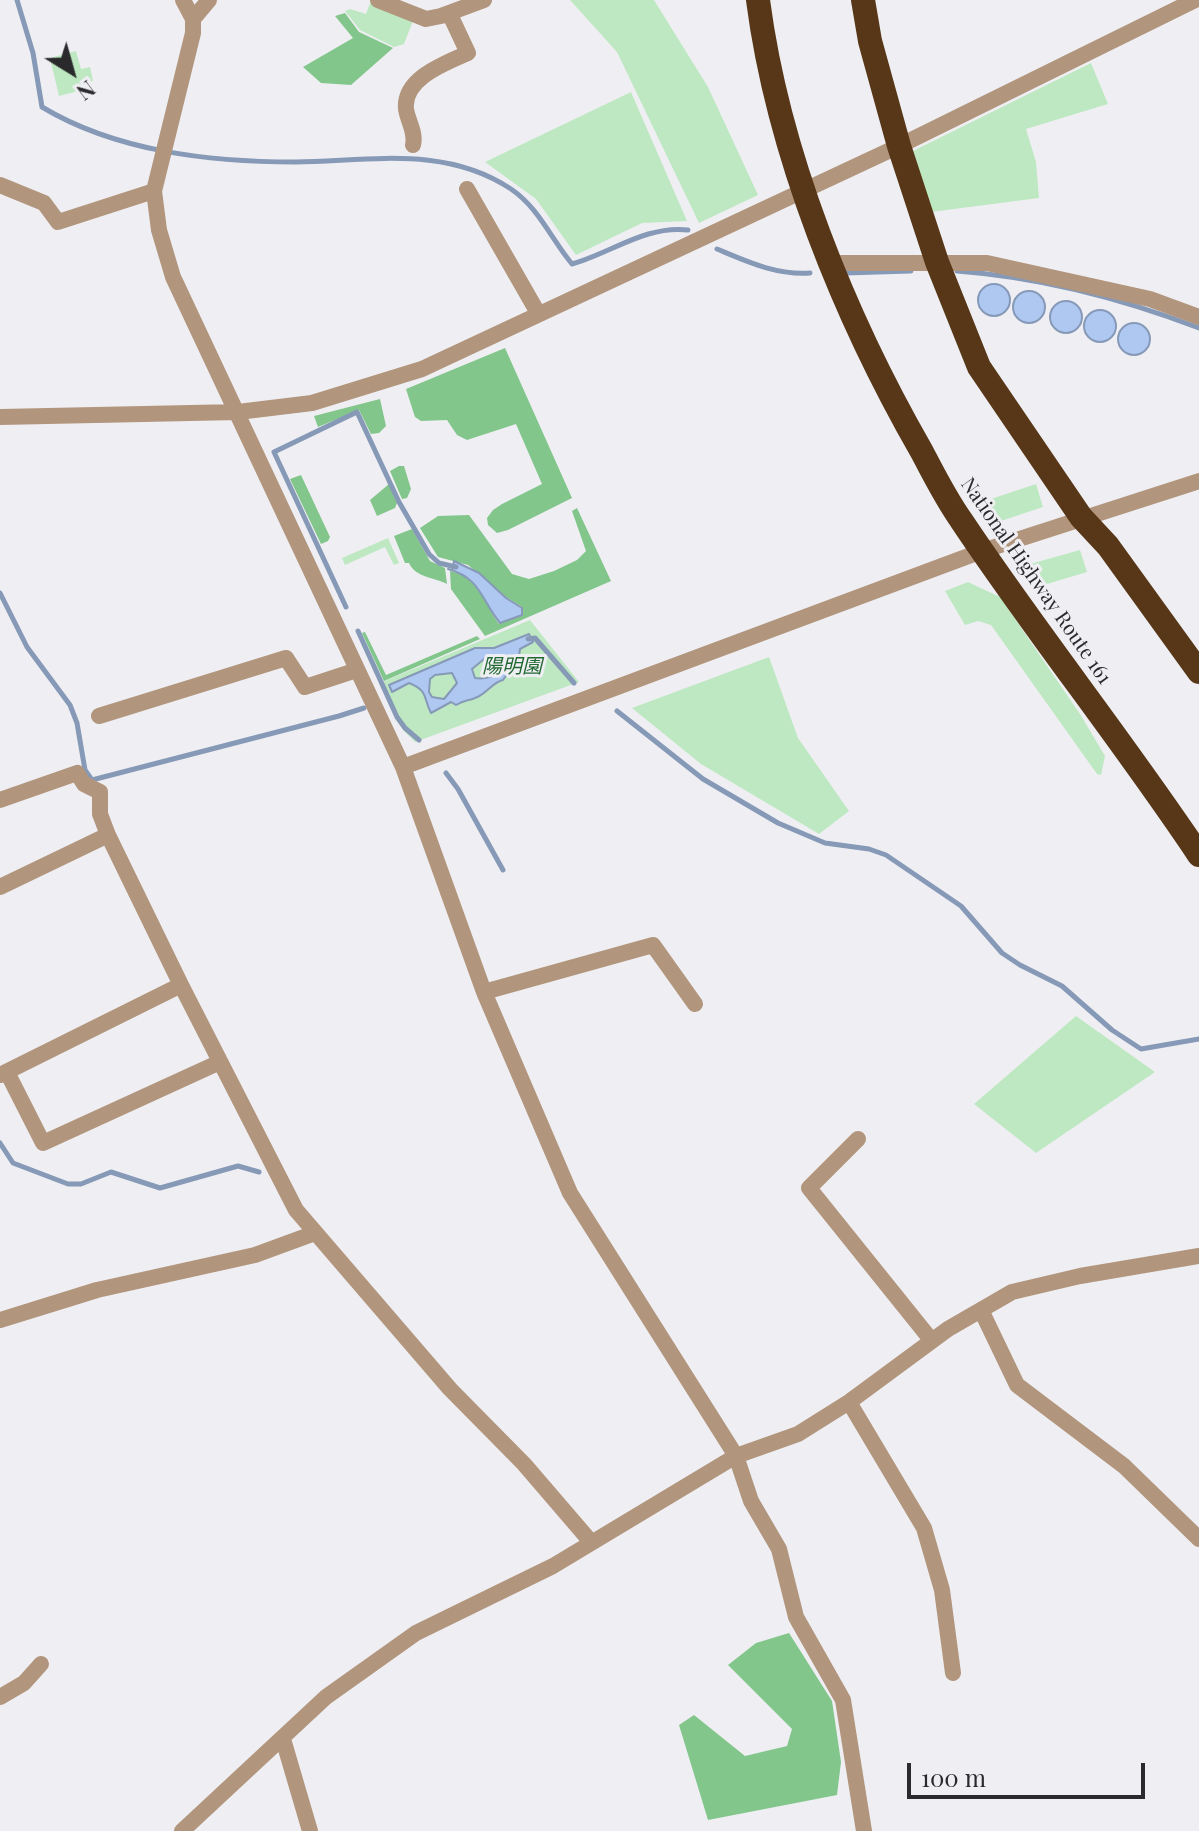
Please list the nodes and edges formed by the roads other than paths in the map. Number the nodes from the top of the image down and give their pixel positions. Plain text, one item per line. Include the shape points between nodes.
1 (183, 0) edge
2 (209, 0) edge
3 (378, 0) edge
4 (484, 0) edge
5 (758, 0) edge
6 (863, 0) edge
7 (1195, 0) edge
8 (452, 12) junction
9 (193, 19) junction
10 (413, 145) dead end
11 (899, 146) junction
12 (0, 185) edge
13 (467, 189) dead end
14 (804, 189) junction
15 (154, 191) junction
16 (937, 262) junction
17 (832, 263) junction
18 (538, 313) junction
19 (1199, 317) edge
20 (238, 412) junction
21 (0, 417) edge
22 (1199, 481) edge
23 (1081, 517) junction
24 (982, 551) junction
25 (357, 670) junction
26 (1199, 672) edge
27 (99, 716) dead end
28 (403, 767) junction
29 (0, 800) edge
30 (108, 835) junction
31 (1199, 855) edge
32 (0, 887) edge
33 (181, 985) junction
34 (484, 992) junction
35 (695, 1004) dead end
36 (220, 1062) junction
37 (3, 1073) edge
38 (858, 1139) dead end
39 (315, 1233) junction
40 (1199, 1256) edge
41 (981, 1310) junction
42 (0, 1320) edge
43 (932, 1341) junction
44 (849, 1402) junction
45 (736, 1456) junction
46 (1199, 1539) edge
47 (591, 1542) junction
48 (41, 1664) dead end
49 (953, 1673) dead end
50 (0, 1697) edge
51 (283, 1739) junction
52 (182, 1831) edge
53 (310, 1831) edge
54 (864, 1831) edge

1 - 9 street
2 - 9 street
3 - 8 street via 426,19
4 - 8 street
5 - 14 highway, National Highway Route 161
6 - 11 highway
7 - 11 street
8 - 10 street via 468,53 428,73 409,92 406,108
9 - 15 street
11 - 14 street
11 - 16 highway
12 - 15 street via 44,203 58,222
13 - 18 street
14 - 17 highway, National Highway Route 161
14 - 18 street
15 - 20 street via 173,277
16 - 17 street
16 - 19 street via 987,263 1046,274 1150,299
16 - 23 highway via 979,367
17 - 24 highway, National Highway Route 161 via 884,387
18 - 20 street via 422,369 312,403
20 - 21 street
20 - 25 street
22 - 23 street
23 - 24 street
23 - 26 highway
24 - 28 street
24 - 31 highway, National Highway Route 161
25 - 27 street via 305,687 286,658
25 - 28 street
28 - 34 street
29 - 30 street via 77,773 84,784 100,792 100,814
30 - 32 street
30 - 33 street
33 - 36 street
33 - 37 street
34 - 35 street via 653,945
34 - 45 street via 570,1193
36 - 37 street via 43,1143
36 - 39 street via 296,1210
38 - 43 street via 809,1188
39 - 42 street via 255,1255 97,1290
39 - 47 street
40 - 41 street via 1012,1292
41 - 43 street
41 - 46 street via 1017,1385 1124,1466
43 - 44 street
44 - 45 street via 798,1434
44 - 49 street via 924,1528 942,1590
45 - 47 street
45 - 54 street via 751,1501 779,1549 796,1617 843,1700
47 - 51 street via 416,1633 326,1697
48 - 50 street via 24,1683
51 - 52 street
51 - 53 street

